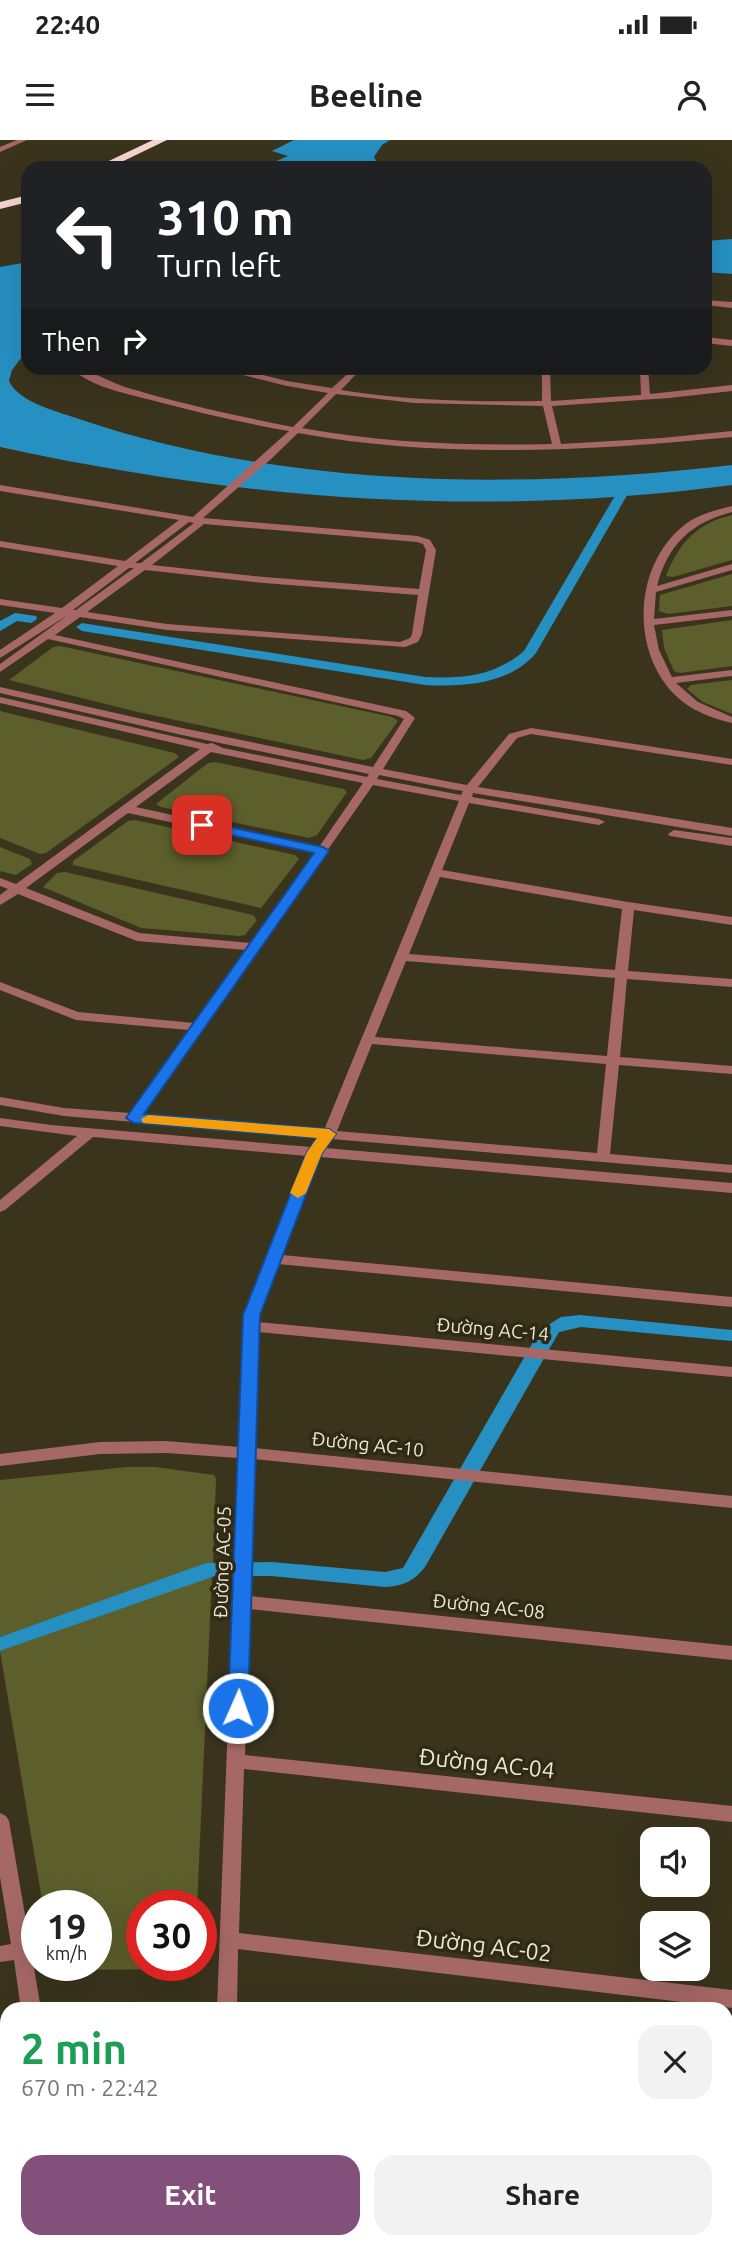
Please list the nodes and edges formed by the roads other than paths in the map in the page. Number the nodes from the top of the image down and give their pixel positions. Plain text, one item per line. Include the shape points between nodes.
1 (23, 140) edge
2 (162, 140) edge
3 (0, 149) edge
4 (116, 161) edge
5 (21, 200) edge
6 (0, 206) edge
7 (712, 303) edge
8 (732, 305) edge
9 (712, 341) edge
10 (732, 343) edge
11 (91, 375) edge
12 (257, 375) edge
13 (352, 375) edge
14 (546, 375) edge
15 (644, 375) edge
16 (732, 387) edge
17 (335, 393) junction
18 (646, 397) junction
19 (547, 402) junction
20 (295, 432) junction
21 (732, 434) edge
22 (557, 446) junction
23 (0, 488) edge
24 (732, 509) edge
25 (195, 520) junction
26 (0, 544) edge
27 (127, 565) junction
28 (143, 567) junction
29 (732, 567) edge
30 (650, 590) junction
31 (424, 592) junction
32 (0, 602) edge
33 (62, 613) junction
34 (732, 613) edge
35 (76, 615) junction
36 (649, 623) junction
37 (47, 636) junction
38 (0, 655) edge
39 (0, 669) edge
40 (732, 673) edge
41 (669, 681) junction
42 (0, 690) edge
43 (0, 700) edge
44 (732, 720) edge
45 (219, 741) junction
46 (209, 749) junction
47 (732, 762) edge
48 (371, 777) junction
49 (467, 795) junction
50 (127, 808) junction
51 (732, 832) edge
52 (732, 842) edge
53 (323, 851) junction
54 (436, 873) junction
55 (0, 883) edge
56 (16, 889) junction
57 (0, 901) edge
58 (628, 906) junction
59 (732, 921) edge
60 (254, 947) junction
61 (401, 957) junction
62 (621, 974) junction
63 (732, 983) edge
64 (0, 986) edge
65 (197, 1027) junction
66 (368, 1040) junction
67 (613, 1060) junction
68 (732, 1070) edge
69 (0, 1101) edge
70 (134, 1118) junction
71 (0, 1122) edge
72 (90, 1132) junction
73 (329, 1134) junction
74 (315, 1152) junction
75 (603, 1158) junction
76 (732, 1169) edge
77 (732, 1188) edge
78 (0, 1207) edge
79 (272, 1259) junction
80 (732, 1301) edge
81 (250, 1326) junction
82 (732, 1372) edge
83 (248, 1453) junction
84 (0, 1460) edge
85 (732, 1502) edge
86 (242, 1594) junction
87 (732, 1653) edge
88 (236, 1761) junction
89 (732, 1814) edge
90 (0, 1821) edge
91 (230, 1940) junction
92 (21, 1951) joint
93 (0, 1954) edge
94 (26, 1981) edge
95 (732, 1998) edge
96 (30, 2002) edge
97 (227, 2002) edge

1 - 3 street
2 - 4 highway
5 - 6 highway
7 - 8 street
9 - 10 street
11 - 20 street via 162,400
12 - 17 street
13 - 17 street
14 - 19 street
15 - 18 street
16 - 18 street
17 - 19 street via 437,401
17 - 20 street
18 - 19 street
19 - 22 street
20 - 22 street via 424,444
20 - 25 street
21 - 22 street
23 - 25 street
24 - 30 street via 702,518 683,531 662,561
25 - 27 street
25 - 28 street
25 - 31 street via 423,540 431,550
26 - 27 street
27 - 28 street
27 - 33 street
28 - 31 street
28 - 35 street
29 - 30 street
30 - 36 street
31 - 35 street via 416,637 401,645 240,634
32 - 33 street
33 - 35 street
33 - 38 street
34 - 36 street
35 - 37 street
36 - 41 street via 654,649
37 - 39 street
37 - 48 street via 406,714 410,720
40 - 41 street
41 - 44 street via 694,705
42 - 45 street
43 - 46 street
45 - 46 street
45 - 48 street
46 - 48 street
46 - 50 street
47 - 49 street, Đường AC-05 via 526,731 513,736
48 - 49 street
48 - 53 street
49 - 51 street
49 - 52 street
49 - 54 street, Đường AC-05
50 - 53 street
50 - 56 street
53 - 60 street
54 - 58 street
54 - 61 street, Đường AC-05
55 - 56 street
56 - 57 street
56 - 60 street via 137,937
58 - 59 street
58 - 62 street
60 - 65 street
61 - 62 street
61 - 66 street, Đường AC-05
62 - 63 street
62 - 67 street
64 - 65 street via 76,1016
65 - 70 street
66 - 67 street
66 - 73 street, Đường AC-05
67 - 68 street
67 - 75 street
69 - 70 street via 51,1111
70 - 73 street
71 - 72 street
72 - 74 street
72 - 78 street
73 - 74 street, Đường AC-05
73 - 75 street
74 - 77 street
74 - 79 street, Đường AC-05
75 - 76 street
79 - 80 street
79 - 81 street, Đường AC-05
81 - 82 street, Đường AC-14
81 - 83 street, Đường AC-05
83 - 84 street, Đường AC-10 via 119,1447
83 - 85 street, Đường AC-10
83 - 86 street, Đường AC-05
86 - 87 street, Đường AC-08
86 - 88 street, Đường AC-05
88 - 89 street, Đường AC-04
88 - 91 street, Đường AC-05
90 - 92 street
91 - 95 street, Đường AC-02
91 - 97 street, Đường AC-05
92 - 93 street
94 - 96 street

